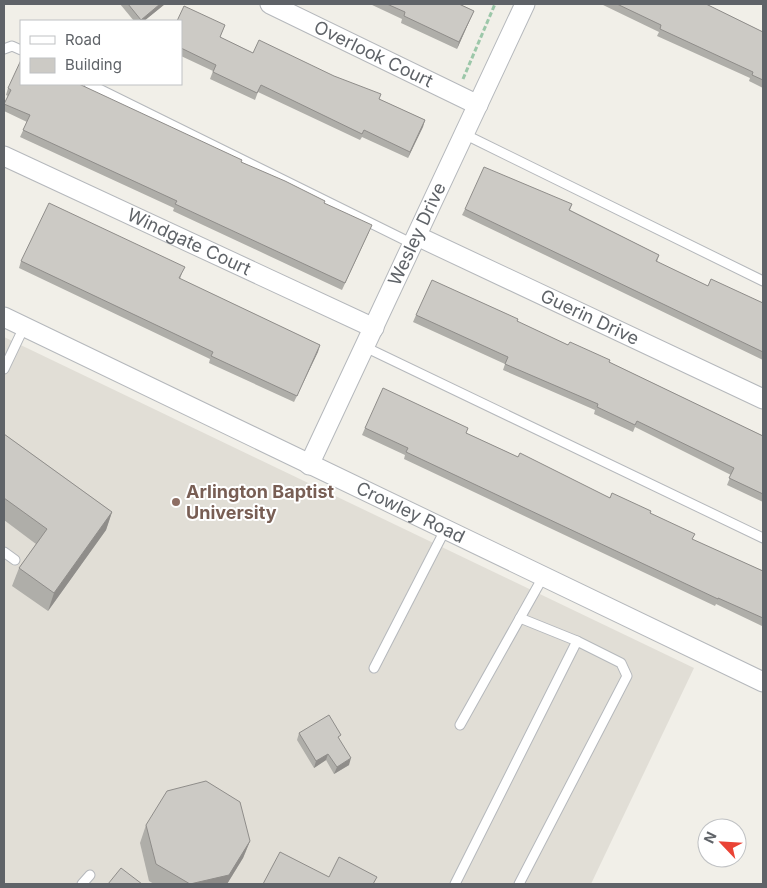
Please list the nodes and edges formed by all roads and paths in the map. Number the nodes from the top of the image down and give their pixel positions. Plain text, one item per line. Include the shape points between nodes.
1 (270, 4) edge
2 (495, 4) edge
3 (525, 4) edge
4 (4, 49) edge
5 (20, 50) edge
6 (91, 85) edge
7 (456, 94) junction
8 (478, 105) junction
9 (464, 134) junction
10 (4, 156) edge
11 (415, 240) junction
12 (763, 281) edge
13 (4, 317) edge
14 (24, 327) junction
15 (374, 328) junction
16 (365, 347) junction
17 (4, 369) edge
18 (763, 399) edge
19 (309, 465) junction
20 (446, 530) junction
21 (763, 538) edge
22 (4, 552) edge
23 (14, 560) dead end
24 (543, 577) junction
25 (520, 618) junction
26 (577, 641) junction
27 (374, 668) dead end
28 (763, 682) edge
29 (460, 725) dead end
30 (90, 875) dead end
31 (82, 884) edge
32 (455, 884) edge
33 (520, 884) edge

1 - 7 street, Overlook Court
2 - 7 path
3 - 8 street, Wesley Drive
4 - 5 lane via 12,46
6 - 11 lane
7 - 8 street, Overlook Court
8 - 9 street, Wesley Drive
9 - 11 street, Wesley Drive
9 - 12 lane
10 - 15 street, Windgate Court
11 - 15 street, Wesley Drive
11 - 18 street, Guerin Drive
13 - 14 street, Crowley Road
14 - 17 lane
14 - 19 street, Crowley Road
15 - 16 street, Wesley Drive
16 - 19 street, Wesley Drive
16 - 21 lane
19 - 20 street, Crowley Road
20 - 24 street, Crowley Road
20 - 27 lane
22 - 23 lane
24 - 25 lane
24 - 28 street, Crowley Road
25 - 26 lane
25 - 29 lane
26 - 32 lane
26 - 33 lane via 621,663 627,676
30 - 31 lane

